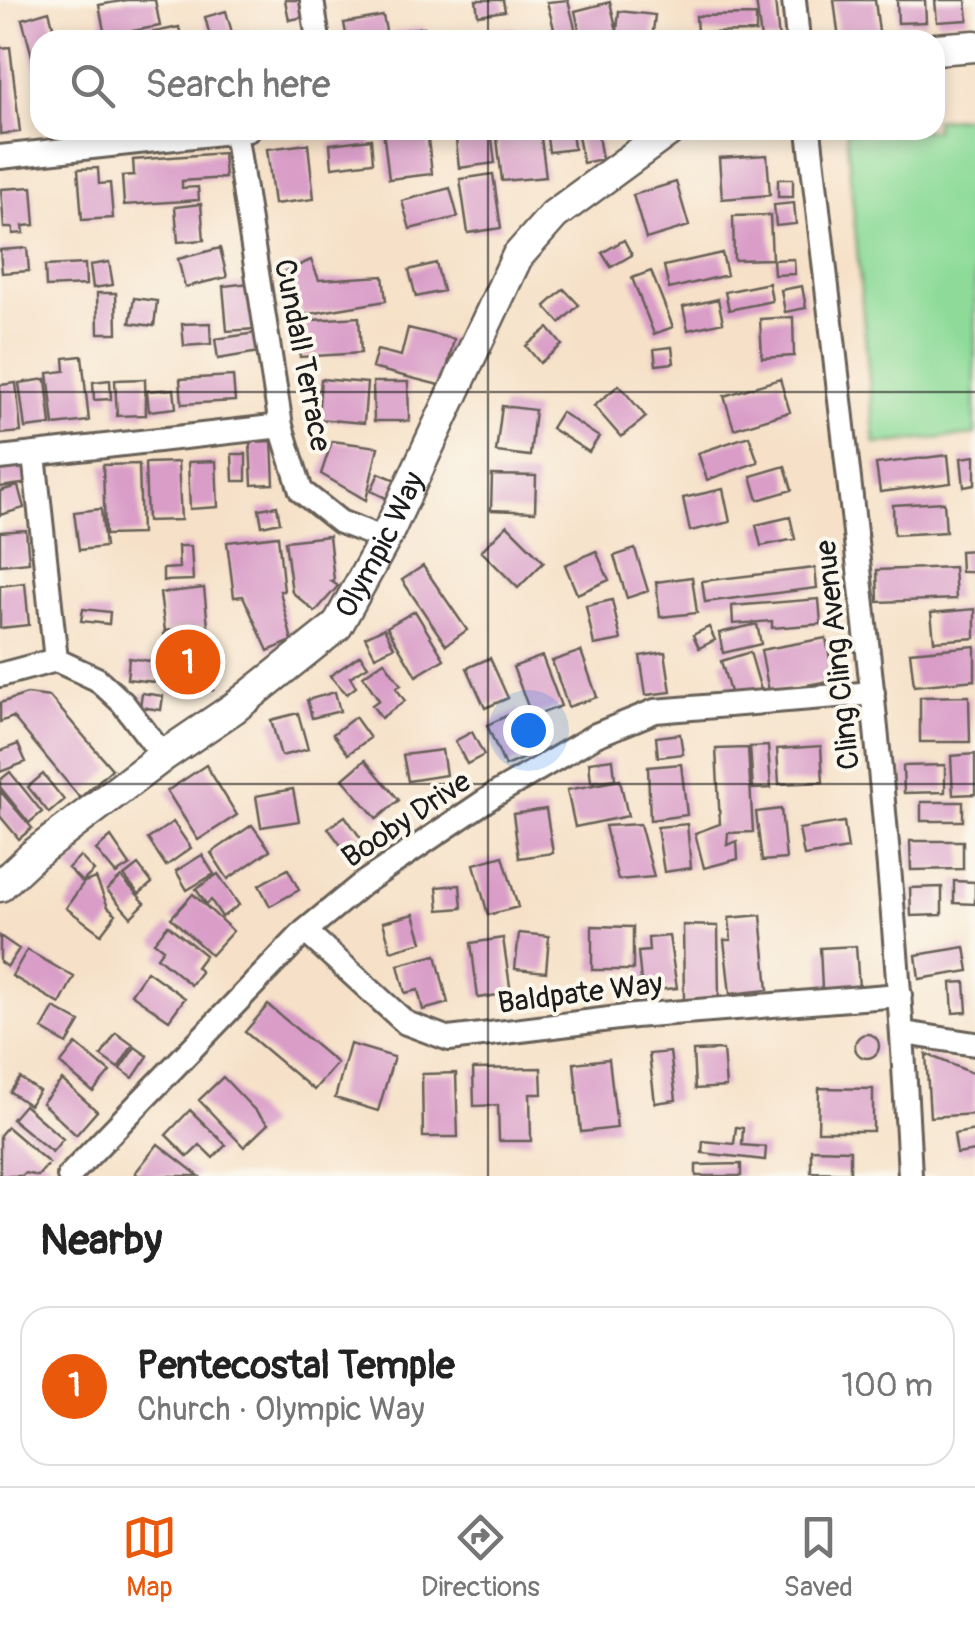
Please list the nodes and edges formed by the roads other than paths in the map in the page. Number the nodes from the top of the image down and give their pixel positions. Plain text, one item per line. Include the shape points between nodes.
1 (312, 0) edge
2 (794, 0) edge
3 (316, 30) edge
4 (797, 30) edge
5 (975, 46) edge
6 (945, 48) edge
7 (158, 140) edge
8 (243, 140) edge
9 (657, 140) edge
10 (810, 140) edge
11 (0, 157) edge
12 (280, 426) junction
13 (34, 455) junction
14 (0, 458) edge
15 (385, 538) junction
16 (56, 660) junction
17 (0, 675) edge
18 (873, 694) junction
19 (163, 756) junction
20 (0, 886) edge
21 (305, 930) junction
22 (900, 994) junction
23 (904, 1032) junction
24 (975, 1044) edge
25 (69, 1176) edge
26 (910, 1176) edge

1 - 3 street
2 - 4 street
5 - 6 street
7 - 11 street
8 - 12 street, Cundall Terrace
9 - 15 street, Olympic Way via 554,216 517,257
10 - 18 street, Cling Cling Avenue
12 - 13 street
12 - 15 street, Cundall Terrace via 301,491 340,522
13 - 14 street
13 - 16 street
15 - 19 street, Olympic Way via 338,626
16 - 17 street
16 - 19 street via 97,679 124,703
18 - 21 street, Booby Drive via 655,710 596,735 494,796
18 - 22 street, Cling Cling Avenue
19 - 20 street, Olympic Way
21 - 22 street, Baldpate Way via 406,1023 450,1039
21 - 25 street, Booby Drive
22 - 23 street, Cling Cling Avenue
23 - 24 street
23 - 26 street, Cling Cling Avenue

